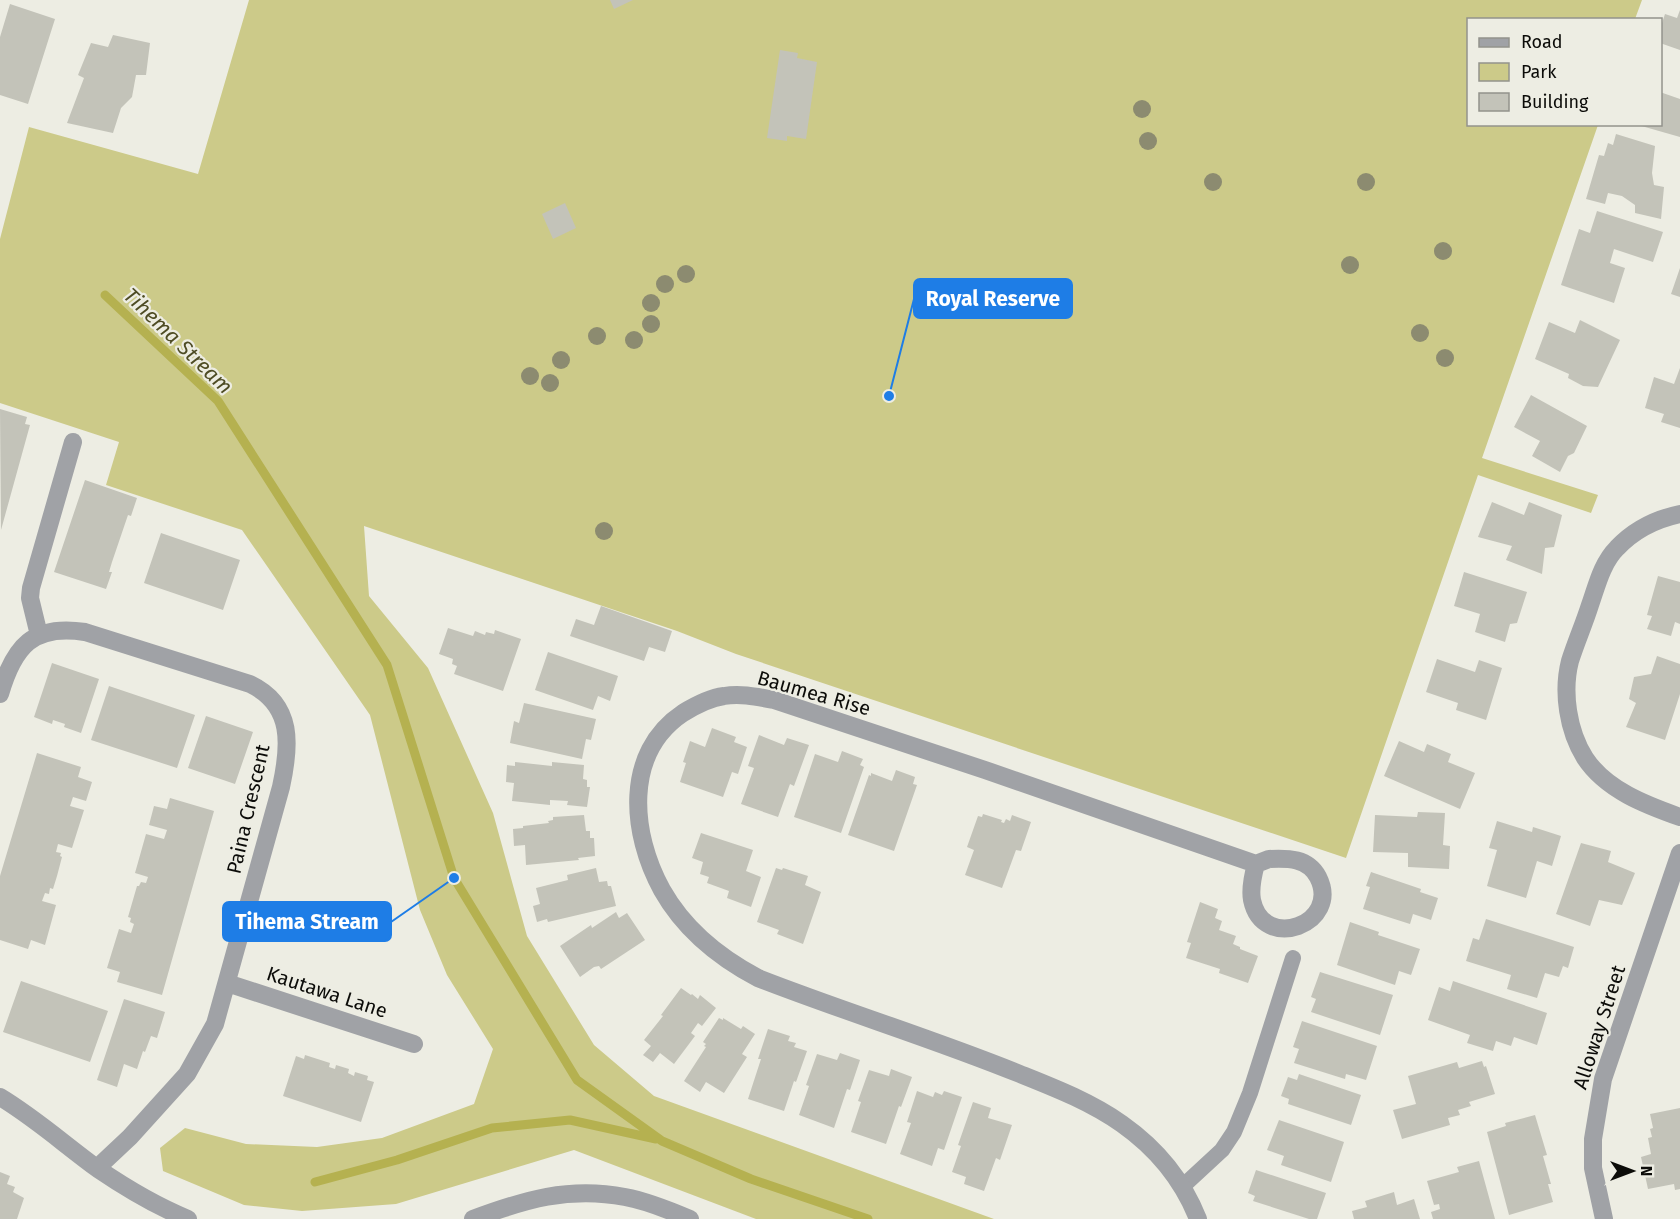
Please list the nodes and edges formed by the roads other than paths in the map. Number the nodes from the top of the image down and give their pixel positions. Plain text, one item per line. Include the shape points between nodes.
1 (73, 442) dead end
2 (1680, 513) edge
3 (39, 635) junction
4 (0, 694) edge
5 (1680, 817) edge
6 (1680, 853) edge
7 (1256, 864) junction
8 (1293, 958) dead end
9 (227, 983) junction
10 (414, 1044) dead end
11 (0, 1096) edge
12 (97, 1168) junction
13 (1182, 1187) junction
14 (188, 1219) edge
15 (473, 1219) edge
16 (690, 1219) edge
17 (1198, 1219) edge
18 (1604, 1219) edge

1 - 3 street via 31,588
2 - 5 street via 1630,536 1605,565 1570,663 1567,687 1568,716 1585,759 1616,789
3 - 4 street via 12,659
3 - 9 street, Paina Crescent via 67,630 96,636 250,684 279,710 286,724 286,765
6 - 18 street, Alloway Street via 1603,1079 1593,1139 1593,1168
7 - 7 street, Baumea Rise via 1269,859 1293,859 1312,868 1322,896 1316,914 1299,927 1287,929 1264,920 1252,900
7 - 13 street, Baumea Rise via 974,766 756,696 723,696 704,701 678,716 648,755 638,786 642,838 662,889 695,932 723,957 768,982 999,1065 1079,1099 1140,1138
8 - 13 lane via 1234,1132 1222,1150
9 - 10 street, Kautawa Lane
9 - 12 street, Paina Crescent via 215,1024 187,1074
11 - 12 street
12 - 14 street
13 - 17 street, Baumea Rise
15 - 16 street via 522,1201 574,1192 626,1197

